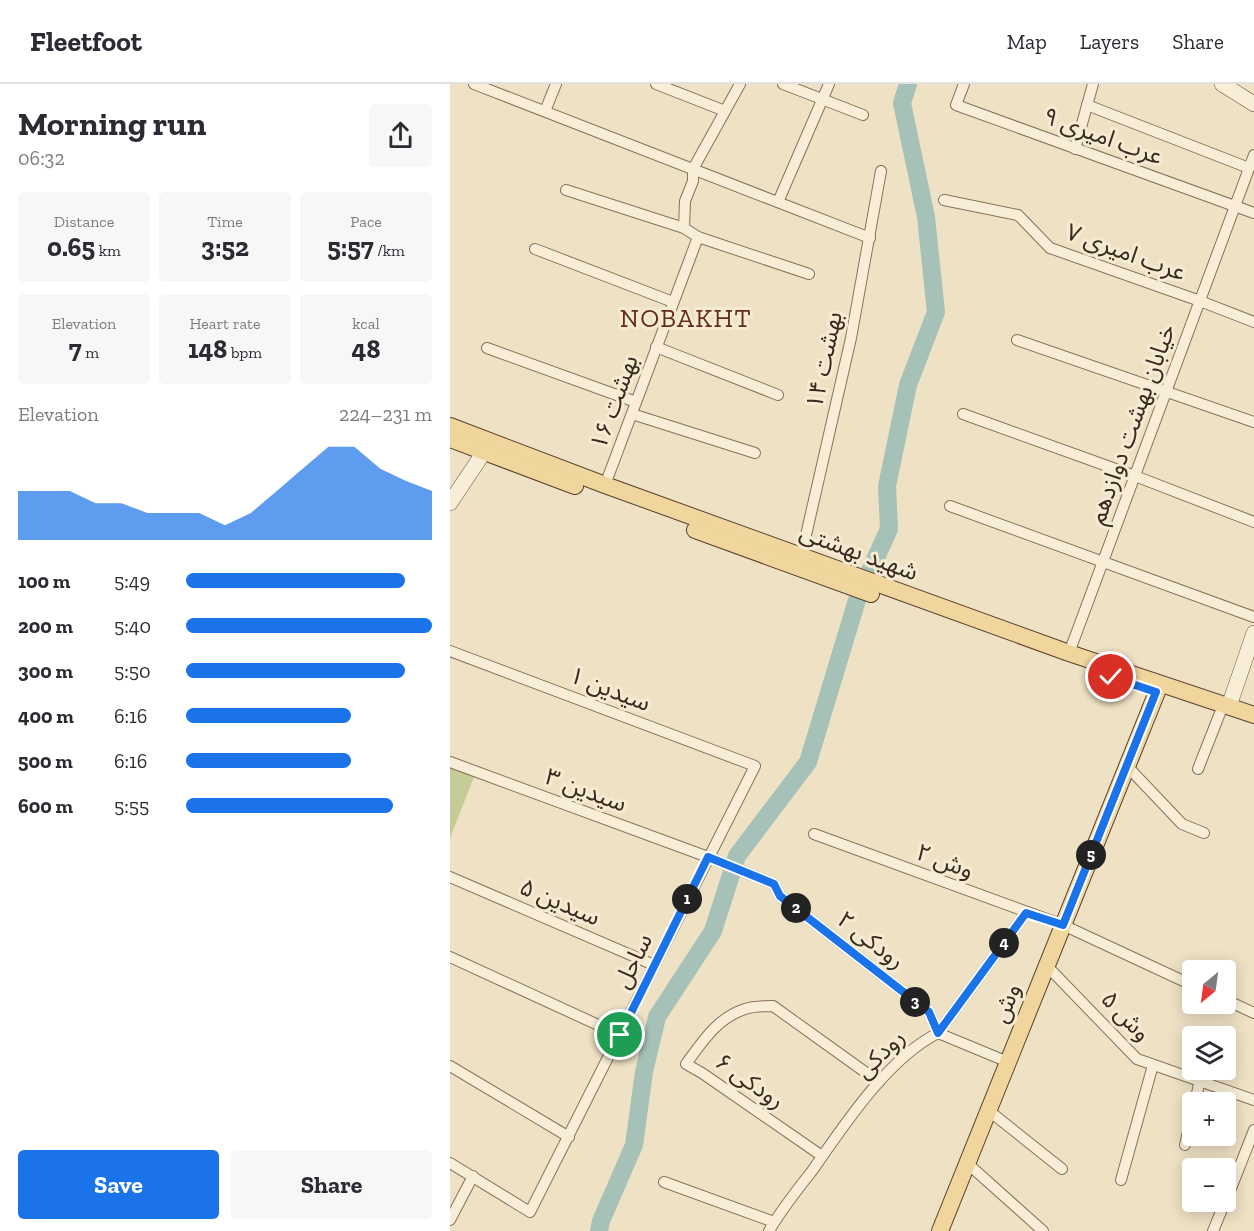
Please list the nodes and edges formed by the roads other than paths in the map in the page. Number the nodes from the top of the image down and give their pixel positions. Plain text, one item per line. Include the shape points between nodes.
1 (474, 84) edge
2 (556, 84) edge
3 (656, 84) edge
4 (740, 84) edge
5 (783, 84) edge
6 (829, 84) edge
7 (964, 84) edge
8 (1093, 84) edge
9 (1222, 84) edge
10 (822, 100) junction
11 (1254, 104) edge
12 (1087, 105) junction
13 (545, 111) junction
14 (725, 111) junction
15 (863, 115) dead end
16 (1075, 149) junction
17 (1254, 155) edge
18 (1249, 168) junction
19 (693, 169) junction
20 (881, 171) dead end
21 (566, 190) dead end
22 (944, 200) dead end
23 (778, 202) junction
24 (1236, 207) junction
25 (1254, 213) edge
26 (684, 228) junction
27 (698, 237) junction
28 (870, 238) junction
29 (535, 249) dead end
30 (809, 274) dead end
31 (1200, 301) junction
32 (674, 302) junction
33 (1254, 322) edge
34 (1017, 340) dead end
35 (656, 347) junction
36 (487, 348) dead end
37 (1167, 391) junction
38 (778, 395) dead end
39 (636, 402) junction
40 (632, 414) junction
41 (963, 414) dead end
42 (1254, 422) edge
43 (450, 426) edge
44 (450, 439) edge
45 (484, 452) junction
46 (755, 453) dead end
47 (1135, 476) junction
48 (605, 485) junction
49 (450, 503) edge
50 (950, 506) dead end
51 (1254, 522) edge
52 (801, 557) junction
53 (1103, 561) junction
54 (1254, 617) edge
55 (1254, 633) edge
56 (450, 651) edge
57 (1069, 653) junction
58 (1254, 661) edge
59 (1156, 692) junction
60 (1229, 712) junction
61 (1254, 715) edge
62 (1254, 726) edge
63 (450, 762) edge
64 (755, 766) joint
65 (1127, 766) junction
66 (1198, 769) dead end
67 (1204, 833) dead end
68 (814, 834) dead end
69 (708, 857) junction
70 (450, 878) edge
71 (774, 884) joint
72 (1026, 913) junction
73 (1063, 925) junction
74 (450, 957) edge
75 (654, 965) junction
76 (1047, 966) junction
77 (1182, 980) edge
78 (1236, 1005) edge
79 (1254, 1013) edge
80 (938, 1033) junction
81 (620, 1035) junction
82 (1008, 1062) junction
83 (1153, 1065) junction
84 (450, 1066) edge
85 (1182, 1074) edge
86 (1200, 1080) joint
87 (879, 1082) junction
88 (1197, 1092) edge
89 (1254, 1100) edge
90 (988, 1110) junction
91 (1254, 1130) edge
92 (569, 1137) junction
93 (822, 1156) junction
94 (450, 1163) edge
95 (967, 1163) junction
96 (1062, 1169) dead end
97 (1236, 1174) edge
98 (473, 1176) junction
99 (1121, 1180) dead end
100 (664, 1182) dead end
101 (1221, 1212) edge
102 (450, 1220) edge
103 (772, 1226) edge
104 (940, 1231) edge
105 (1043, 1231) edge
106 (1213, 1231) edge

1 - 13 street
2 - 13 street
3 - 14 street
4 - 14 street
5 - 10 street
6 - 10 street
7 - 16 street, ۹ عرب امیری via 956,105
8 - 12 street
9 - 11 main road
10 - 15 street
10 - 23 street
12 - 16 street
12 - 18 street
13 - 19 street
14 - 19 street
16 - 24 street, ۹ عرب امیری
17 - 18 street, خیابان بهشت دوازدهم
18 - 24 street, خیابان بهشت دوازدهم
19 - 23 street
19 - 26 street via 685,201
20 - 28 street, بهشت ۱۴
21 - 26 street
22 - 31 street, ۷ عرب امیری via 1018,215 1050,248
23 - 28 street
24 - 25 street, ۹ عرب امیری
24 - 31 street, خیابان بهشت دوازدهم
26 - 27 street
27 - 30 street
27 - 32 street, ۱۶ بهشت
28 - 52 street, بهشت ۱۴
29 - 32 street
31 - 33 street, ۷ عرب امیری
31 - 37 street, خیابان بهشت دوازدهم
32 - 35 street, ۱۶ بهشت
34 - 37 street
35 - 38 street
35 - 39 street, ۱۶ بهشت
36 - 39 street
37 - 42 street
37 - 47 street, خیابان بهشت دوازدهم
39 - 40 street, ۱۶ بهشت
40 - 46 street
40 - 48 street, ۱۶ بهشت
41 - 47 street
43 - 48 main road, شهید بهشتی
44 - 45 main road, شهید بهشتی
45 - 49 main road
45 - 59 main road, شهید بهشتی via 807,572
47 - 51 street
47 - 53 street, خیابان بهشت دوازدهم
48 - 52 main road, شهید بهشتی
50 - 53 street
52 - 57 main road, شهید بهشتی
53 - 54 street
53 - 57 street, خیابان بهشت دوازدهم
55 - 60 main road
56 - 64 street, سیدین ۱
57 - 60 main road, شهید بهشتی
58 - 60 main road
59 - 60 main road, شهید بهشتی
59 - 65 main road, وش
60 - 61 main road, شهید بهشتی
60 - 62 main road, شهید بهشتی
60 - 66 street
63 - 69 street, سیدین ۳
64 - 69 street, ساحل
65 - 67 street via 1182,824
65 - 73 main road, وش
68 - 72 street, وش ۲
69 - 71 street, سیدین ۳
69 - 75 street, ساحل
70 - 75 street, سیدین ۵
71 - 80 street, رودکی ۲ via 780,896 929,1012
72 - 73 street, وش ۲
72 - 80 street, رودکی
73 - 76 main road, وش
73 - 77 street, وش ۲
74 - 81 street
75 - 81 street, ساحل
76 - 82 main road, وش
76 - 83 street, وش ۵ via 1137,1059
78 - 79 street
80 - 82 street
80 - 87 street, رودکی via 924,1040
81 - 92 street, ساحل
82 - 90 main road, وش
83 - 85 street, وش ۵
83 - 99 street
84 - 92 street
86 - 88 street
86 - 89 street, وش ۵
87 - 93 street, رودکی
87 - 93 street, رودکی ۶ via 773,1005 746,1008 726,1018 707,1035 686,1064
90 - 95 main road, وش
90 - 96 street
91 - 97 street
92 - 98 street, ساحل via 530,1212
93 - 103 street, رودکی
94 - 98 street
95 - 104 main road, وش
95 - 105 street
98 - 102 street
100 - 103 street
101 - 106 street

